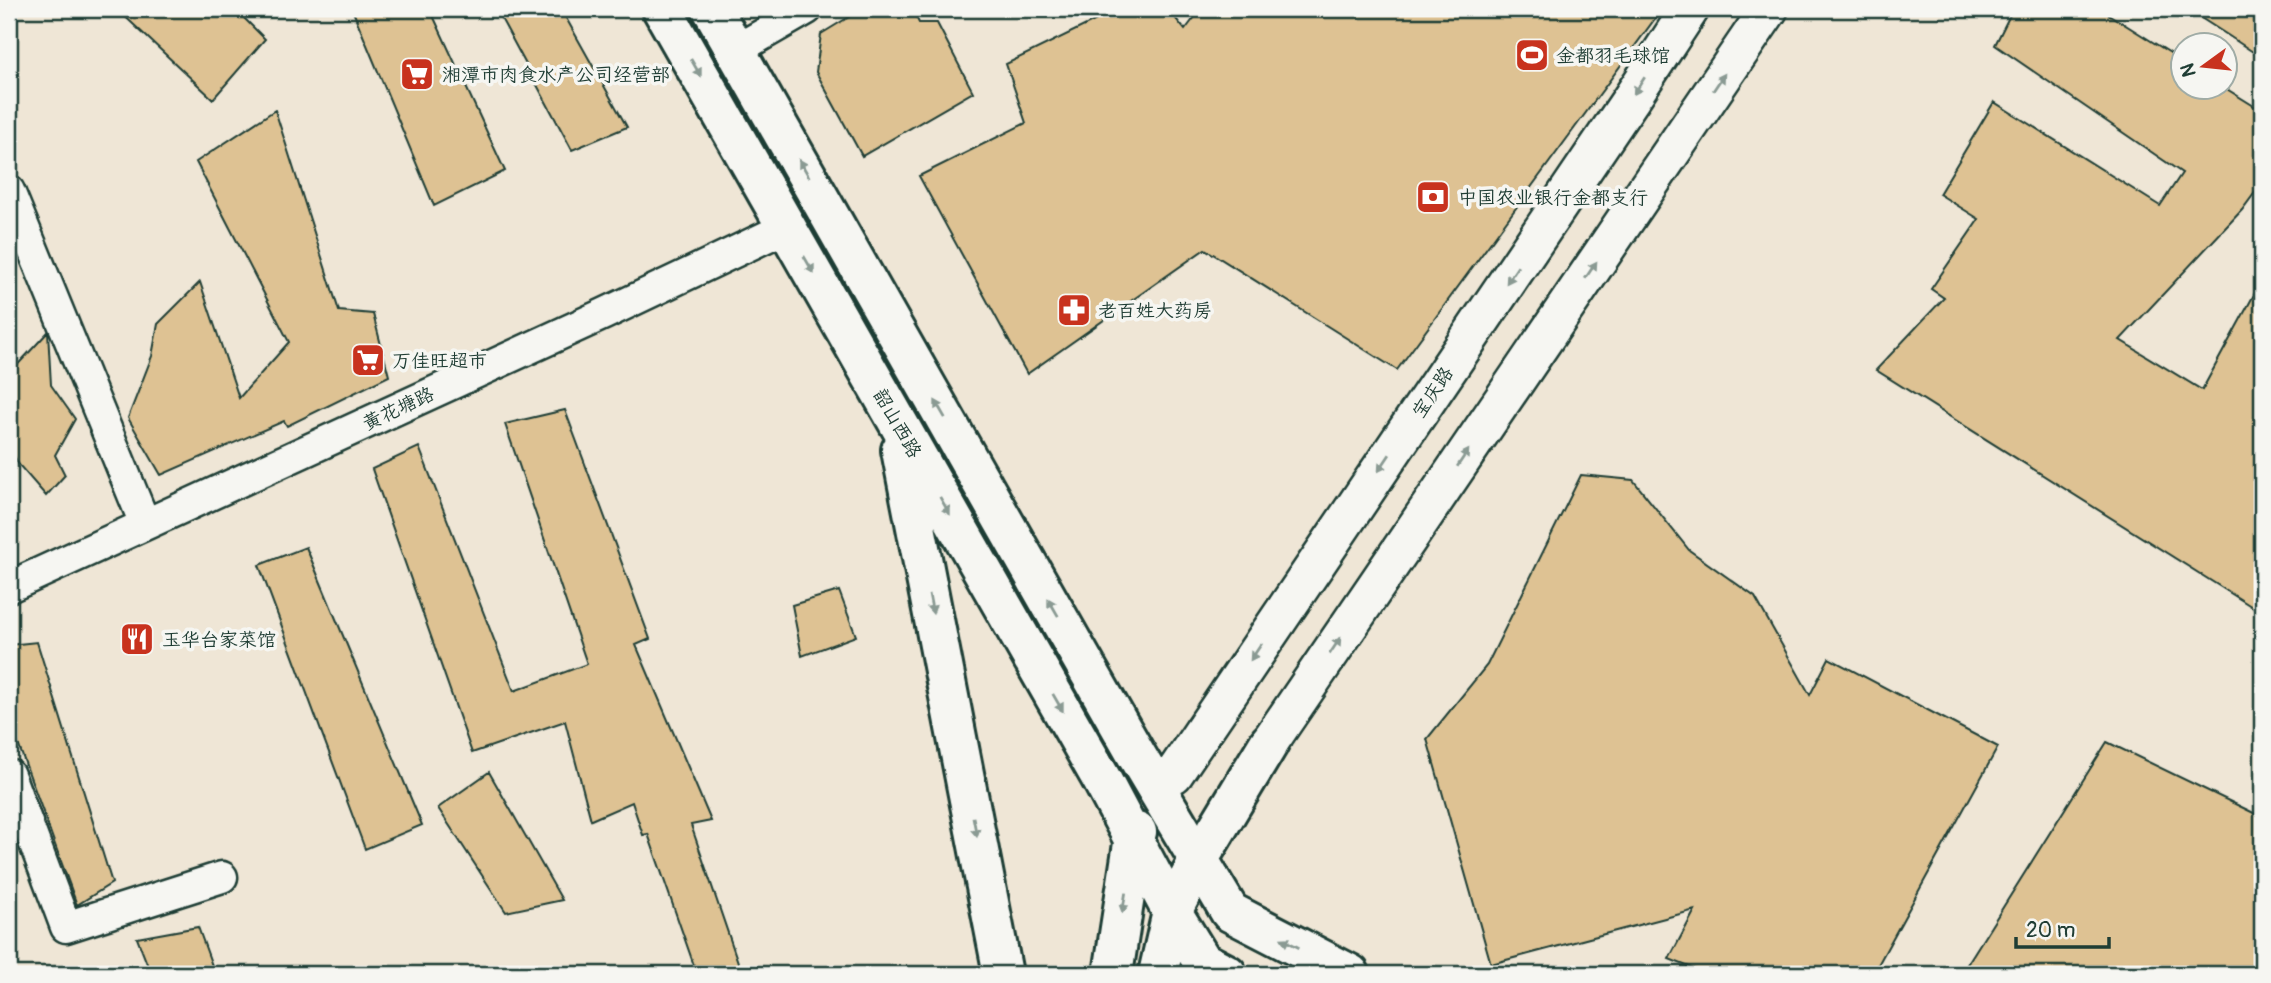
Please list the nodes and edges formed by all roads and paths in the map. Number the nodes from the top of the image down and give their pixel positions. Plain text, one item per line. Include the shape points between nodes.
1 (662, 9) edge
2 (712, 9) edge
3 (807, 9) edge
4 (1690, 9) edge
5 (1769, 9) edge
6 (736, 50) junction
7 (9, 191) edge
8 (787, 227) junction
9 (895, 416) junction
10 (145, 524) junction
11 (9, 587) edge
12 (1269, 743) joint
13 (9, 775) edge
14 (1167, 784) junction
15 (1134, 837) junction
16 (1199, 859) junction
17 (222, 877) dead end
18 (1172, 912) junction
19 (1003, 974) edge
20 (1113, 974) edge
21 (1158, 974) edge
22 (1227, 974) edge
23 (1350, 974) edge

1 -> 8 main road, 韶山西路
2 - 6 main road
3 - 6 street
4 -> 14 street, 宝庆路
12 -> 5 street
14 -> 6 main road
7 - 10 street
8 -> 9 main road, 韶山西路
8 - 10 street, 黄花塘路
9 -> 15 main road, 韶山西路
9 -> 19 main road
10 - 11 street, 黄花塘路
12 - 16 main road
13 - 17 street via 66,927
14 - 15 main road
14 - 16 main road
15 - 18 main road, 韶山西路
15 -> 20 main road
16 - 18 main road
23 -> 16 main road via 1230,912
18 - 21 main road
18 - 22 main road, 韶山西路 via 1202,961

